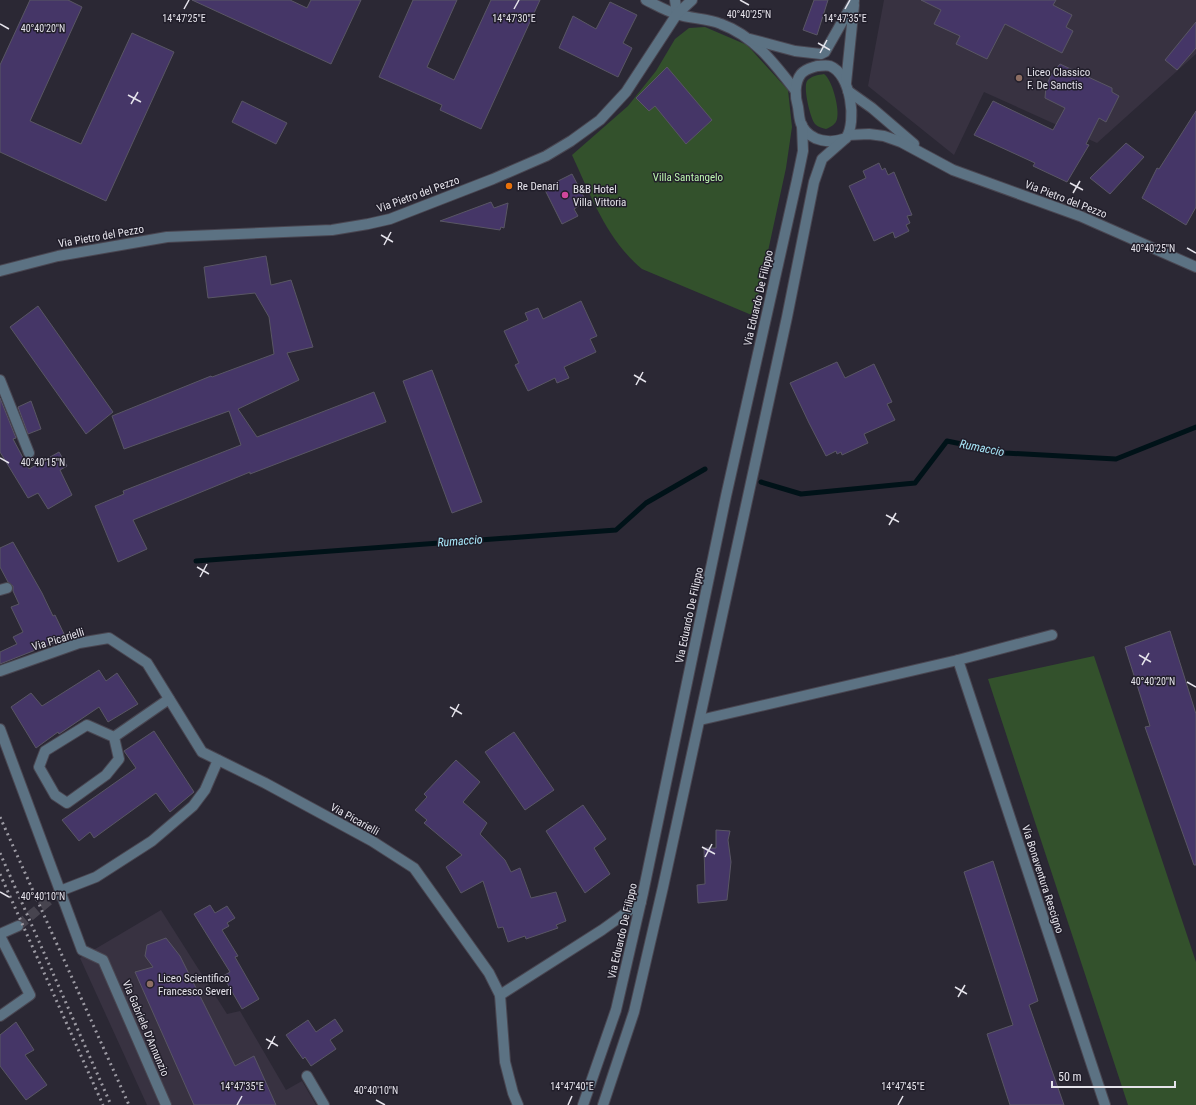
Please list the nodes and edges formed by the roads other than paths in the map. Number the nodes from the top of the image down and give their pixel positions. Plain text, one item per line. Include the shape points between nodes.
1 (646, 0) edge
2 (676, 0) edge
3 (692, 0) edge
4 (855, 1) edge
5 (677, 14) junction
6 (748, 38) junction
7 (847, 87) junction
8 (796, 90) junction
9 (802, 125) junction
10 (847, 137) junction
11 (928, 156) junction
12 (1196, 266) edge
13 (0, 271) edge
14 (0, 380) edge
15 (29, 453) dead end
16 (1052, 635) dead end
17 (958, 660) junction
18 (0, 671) edge
19 (169, 699) junction
20 (700, 720) junction
21 (0, 729) edge
22 (114, 737) junction
23 (218, 760) junction
24 (60, 891) junction
25 (641, 902) junction
26 (18, 926) tunnel mouth
27 (0, 935) edge
28 (500, 994) junction
29 (0, 1016) edge
30 (307, 1076) dead end
31 (166, 1105) edge
32 (324, 1105) edge
33 (518, 1105) edge
34 (583, 1105) edge
35 (602, 1105) edge
36 (1105, 1105) edge

1 - 5 street
2 - 5 street
3 - 5 street, Via Pietro del Pezzo
4 - 6 street via 825,52 820,54 795,51
4 - 7 street
5 - 6 street via 722,24
5 - 13 street, Via Pietro del Pezzo via 626,92 600,120 571,141 546,156 390,219 332,230 167,237 58,256
6 - 8 street via 772,60
7 - 8 street via 841,75 830,66 817,66 800,74
7 - 10 street via 851,128
7 - 11 street, Via Pietro del Pezzo
8 - 9 street via 795,98
9 - 10 street via 812,135 826,142
9 - 25 street, Via Eduardo De Filippo via 803,151 797,180 726,496
10 - 11 street, Via Pietro del Pezzo via 869,134 884,136
10 - 20 street via 822,159 814,182
11 - 12 street, Via Pietro del Pezzo via 953,170 1080,216
14 - 15 street
16 - 17 street
17 - 20 street
17 - 36 street, Via Bonaventura Rescigno
18 - 19 street, Via Picarielli via 79,643 109,638 146,663
19 - 22 street
19 - 23 street, Via Picarielli via 202,752
20 - 35 street via 634,1012
21 - 24 street
22 - 22 street via 120,759 106,775 67,803 55,796 39,767 45,751 87,725
23 - 24 street via 205,790 193,806 152,841 96,877
23 - 28 street, Via Picarielli via 365,838 414,868 489,973
24 - 31 street, Via Gabriele D'Annunzio via 82,950 103,960
25 - 28 street via 602,930
25 - 34 street, Via Eduardo De Filippo via 616,1010
26 - 27 street
27 - 29 street via 30,995
28 - 33 street, Via Picarielli via 505,1062
30 - 32 street

